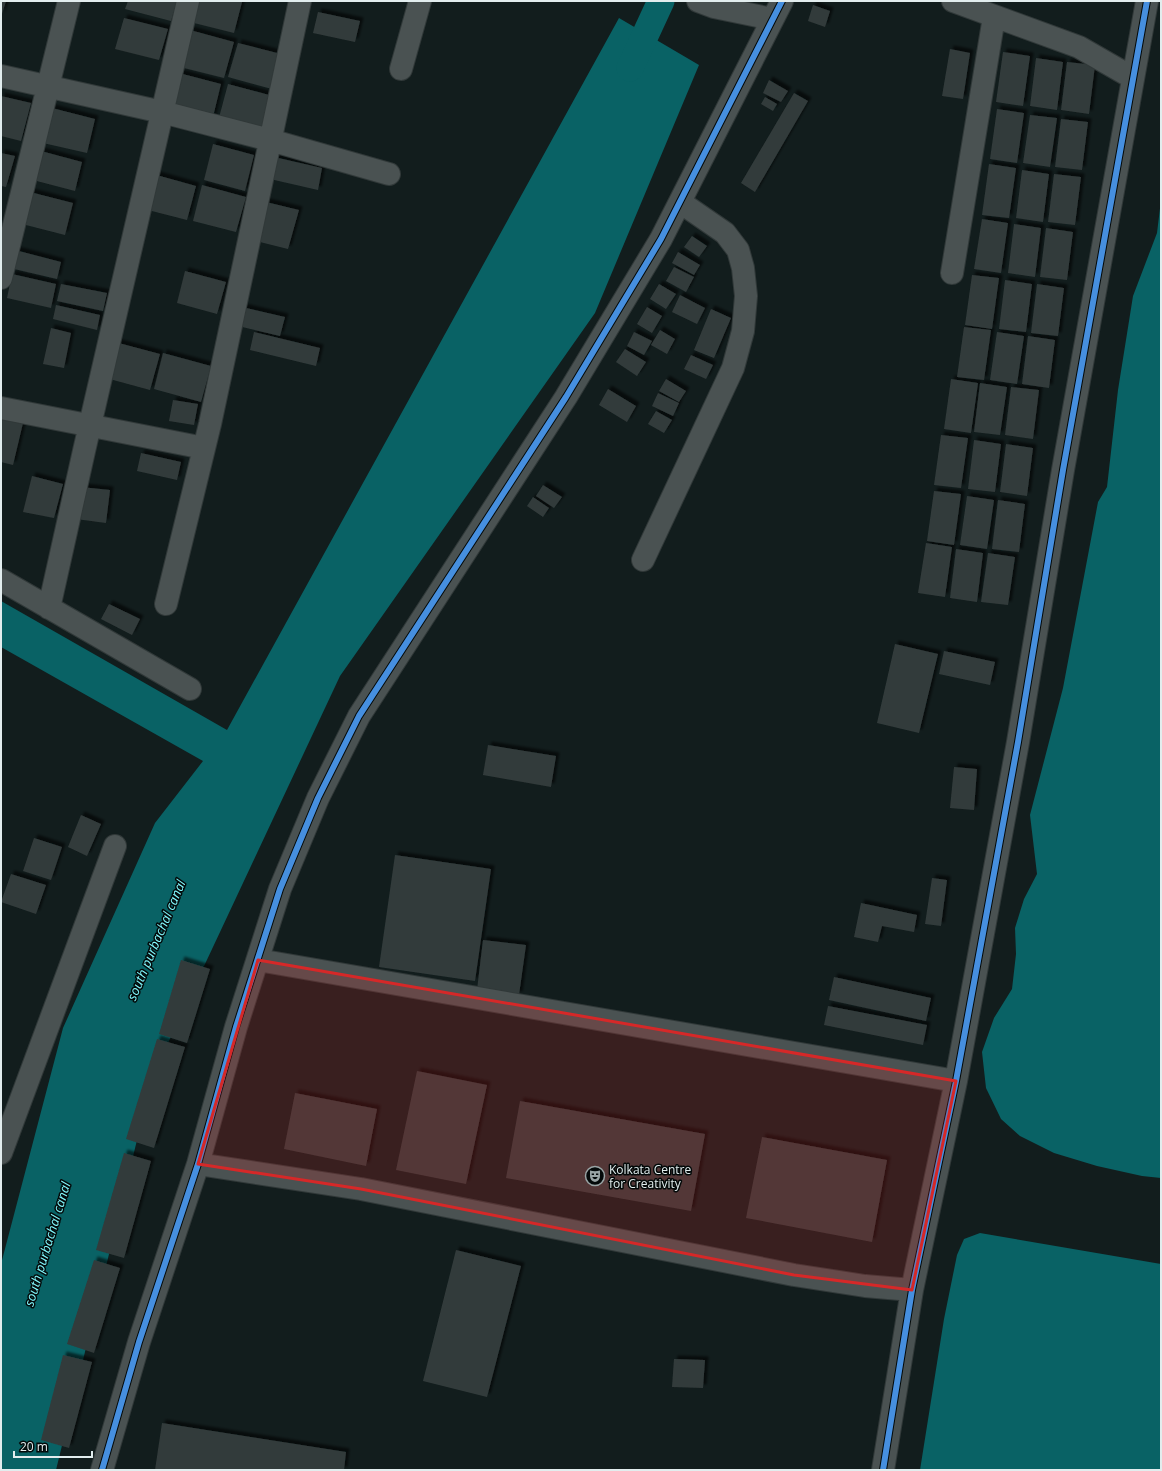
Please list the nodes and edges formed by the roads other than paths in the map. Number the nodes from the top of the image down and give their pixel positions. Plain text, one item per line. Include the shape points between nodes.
1 (69, 1) edge
2 (188, 1) edge
3 (300, 1) edge
4 (420, 1) edge
5 (953, 1) edge
6 (1147, 1) edge
7 (706, 4) edge
8 (777, 10) edge
9 (994, 17) junction
10 (401, 69) dead end
11 (1, 76) edge
12 (1133, 78) junction
13 (48, 86) junction
14 (162, 112) junction
15 (270, 140) junction
16 (389, 174) dead end
17 (680, 202) junction
18 (952, 273) dead end
19 (1, 278) edge
20 (1, 408) edge
21 (90, 425) junction
22 (204, 448) junction
23 (643, 560) dead end
24 (1, 580) edge
25 (166, 604) dead end
26 (49, 608) junction
27 (190, 689) dead end
28 (115, 846) dead end
29 (258, 960) junction
30 (956, 1080) junction
31 (1, 1153) edge
32 (198, 1164) junction
33 (912, 1290) junction
34 (102, 1470) edge
35 (883, 1470) edge

1 - 13 street
2 - 14 street
3 - 15 street
4 - 10 street
5 - 9 street
6 - 12 street
7 - 8 street
8 - 17 street
9 - 12 street via 1079,47
9 - 18 street
11 - 13 street
12 - 30 street via 1063,470 1018,742
13 - 14 street
13 - 19 street
14 - 15 street
14 - 21 street
15 - 16 street
15 - 22 street
17 - 23 street via 725,233 738,250 746,296 743,331 733,368
17 - 29 street via 661,239 566,397 359,716 318,798 280,889
20 - 21 street
21 - 22 street
21 - 26 street
22 - 25 street
24 - 26 street
26 - 27 street
28 - 31 street
29 - 30 street
29 - 32 street via 234,1034
30 - 33 street
32 - 33 street via 360,1189 794,1275
32 - 34 street via 139,1342
33 - 35 street

